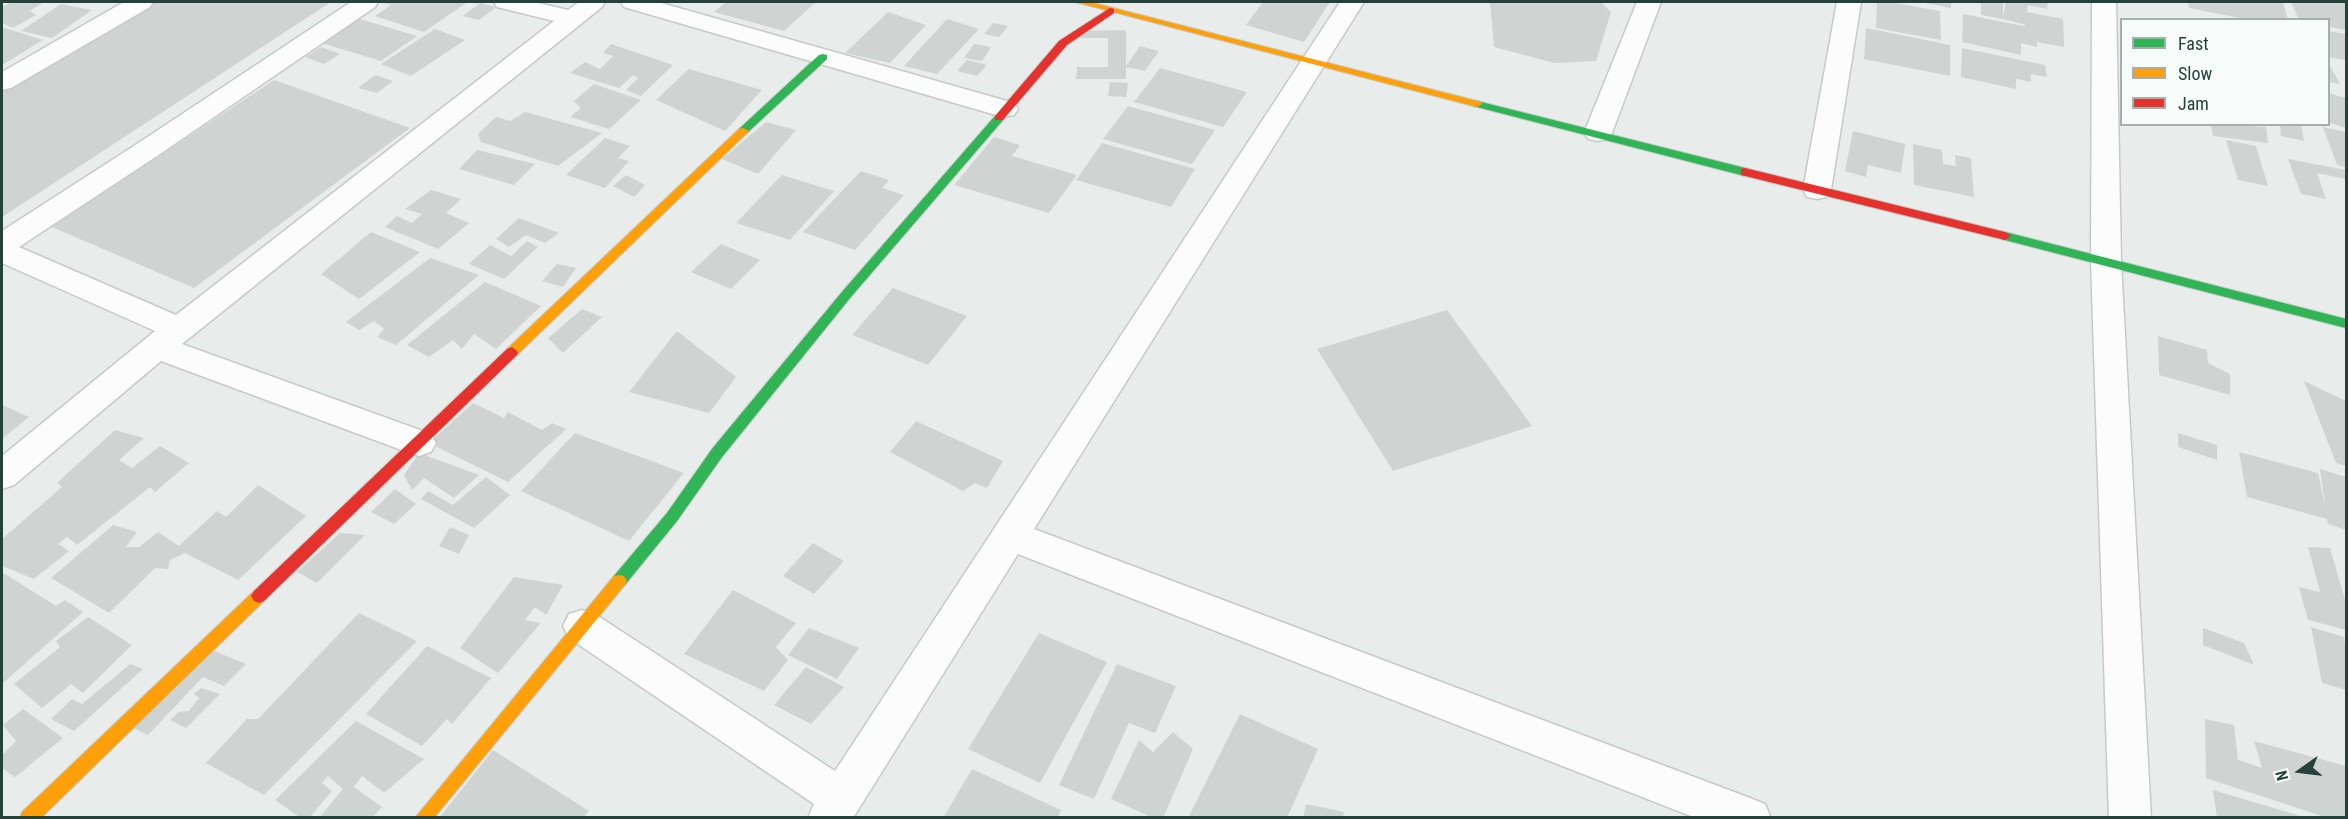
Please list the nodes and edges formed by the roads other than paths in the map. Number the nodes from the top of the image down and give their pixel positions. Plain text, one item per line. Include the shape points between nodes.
1 (141, 2) edge
2 (366, 2) edge
3 (506, 2) edge
4 (633, 2) edge
5 (1080, 2) edge
6 (1352, 2) edge
7 (1649, 2) edge
8 (1849, 2) edge
9 (2104, 2) edge
10 (583, 10) edge
11 (1110, 11) junction
12 (823, 57) junction
13 (1312, 62) junction
14 (2, 82) edge
15 (1005, 109) junction
16 (1598, 134) junction
17 (1817, 190) junction
18 (2, 244) edge
19 (2, 251) edge
20 (2106, 261) junction
21 (2346, 324) edge
22 (168, 338) junction
23 (418, 443) junction
24 (2, 475) edge
25 (1008, 535) junction
26 (582, 626) junction
27 (835, 808) edge
28 (1702, 808) edge
29 (28, 818) edge
30 (423, 818) edge
31 (1750, 818) edge
32 (2130, 818) edge

1 - 14 street
2 - 18 street
3 - 10 street
4 - 12 street
5 - 11 street
6 - 13 street
7 - 16 street
8 - 17 street
9 - 20 street
10 - 22 street
11 - 13 street
11 - 15 street via 1063,43
12 - 15 street
12 - 23 street
13 - 16 street
13 - 25 street
15 - 26 street via 846,295 717,453 672,518
16 - 17 street
17 - 20 street
19 - 22 street
20 - 21 street
20 - 32 street
22 - 23 street
22 - 24 street
23 - 29 street
25 - 27 street
25 - 28 street
26 - 27 street
26 - 30 street
28 - 31 street

